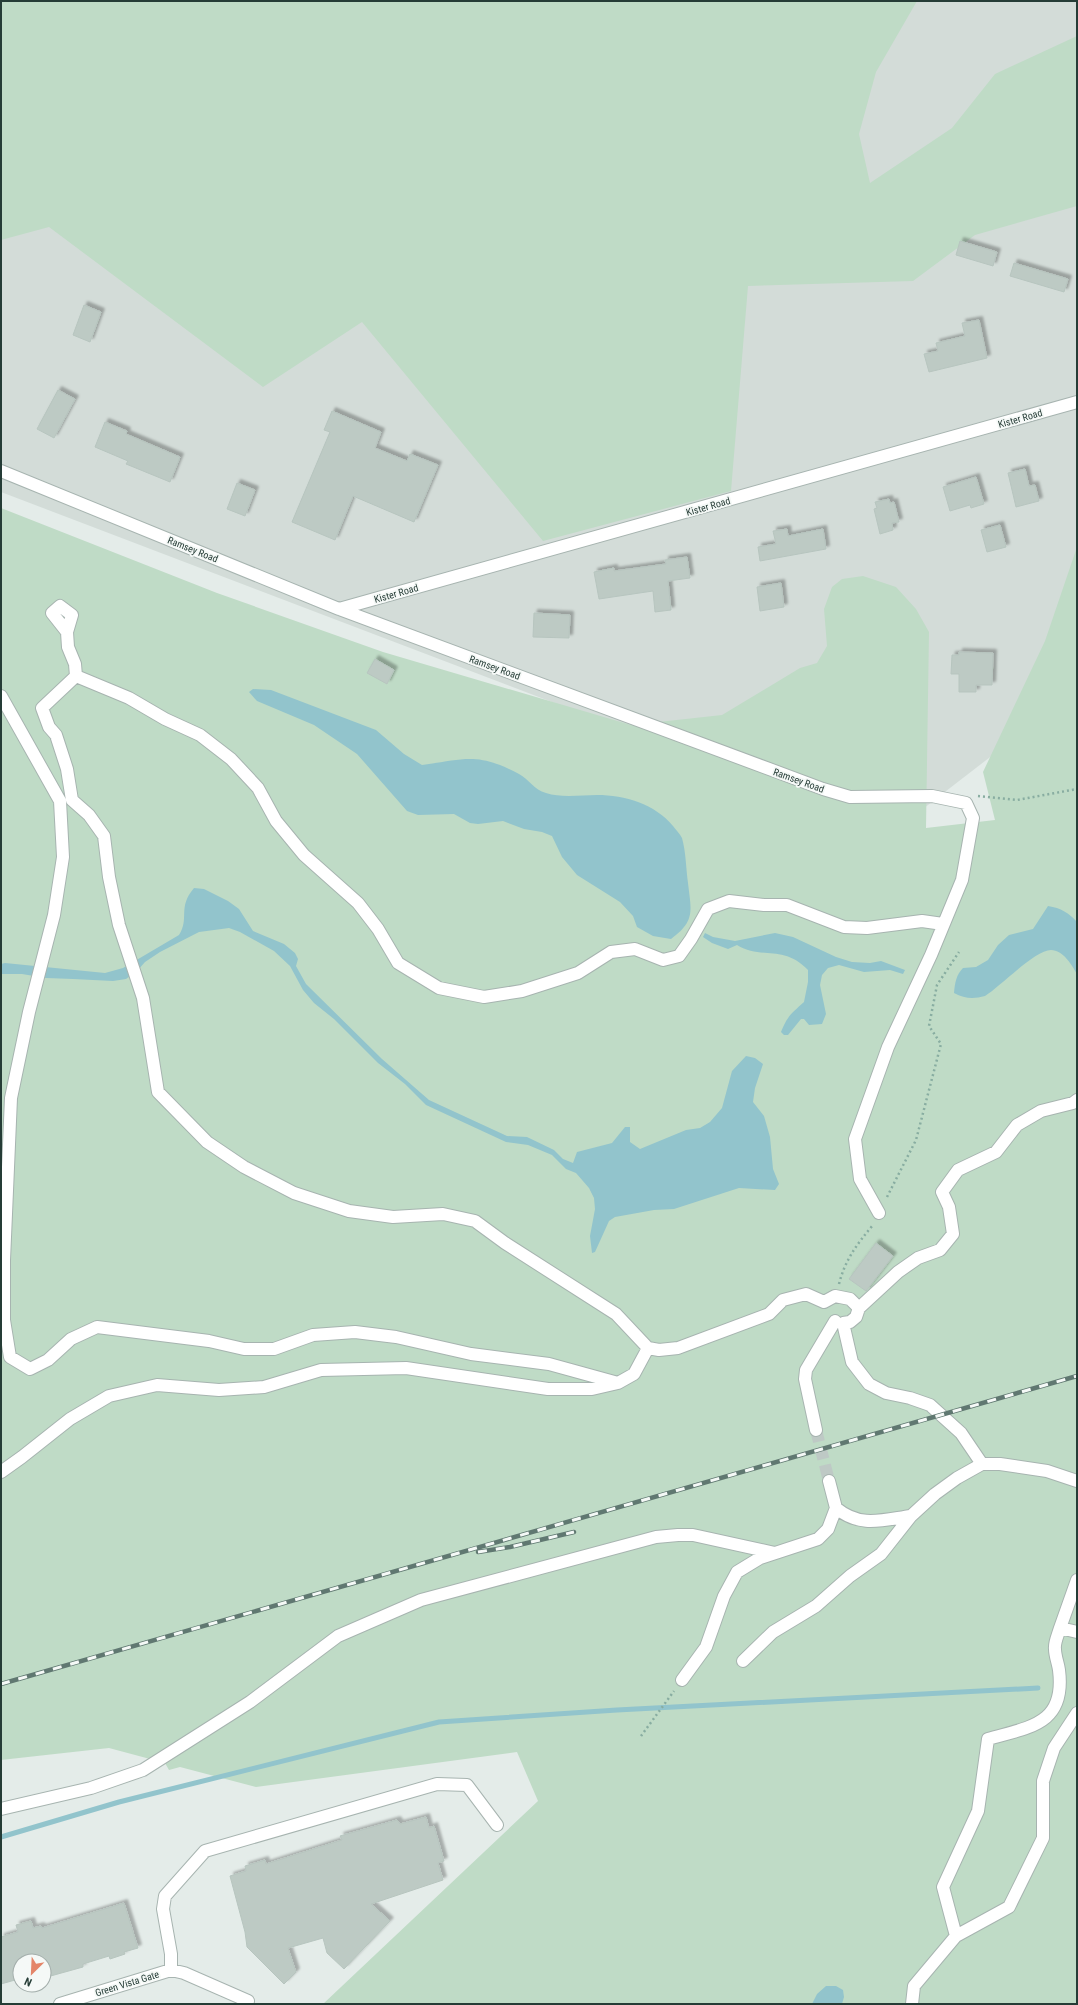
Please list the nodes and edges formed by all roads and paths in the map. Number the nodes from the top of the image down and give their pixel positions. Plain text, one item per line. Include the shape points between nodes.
1 (1077, 402) edge
2 (1, 471) edge
3 (339, 609) junction
4 (66, 632) dead end
5 (76, 676) junction
6 (1, 696) edge
7 (1077, 789) edge
8 (966, 803) junction
9 (943, 924) junction
10 (959, 952) dead end
11 (1077, 1100) edge
12 (878, 1213) junction
13 (835, 1296) junction
14 (859, 1308) junction
15 (835, 1321) dead end
16 (648, 1348) junction
17 (618, 1383) junction
18 (816, 1430) tunnel mouth
19 (982, 1464) junction
20 (1, 1472) edge
21 (829, 1481) tunnel mouth
22 (1077, 1481) edge
23 (836, 1508) junction
24 (911, 1516) junction
25 (775, 1553) junction
26 (1077, 1580) edge
27 (1060, 1628) junction
28 (1077, 1632) edge
29 (743, 1661) dead end
30 (682, 1680) joint
31 (1077, 1713) edge
32 (641, 1736) dead end
33 (1, 1809) edge
34 (497, 1825) dead end
35 (956, 1936) junction
36 (171, 1970) junction
37 (248, 2001) dead end
38 (60, 2004) edge
39 (912, 2004) edge

1 - 3 street, Kister Road
2 - 3 street, Ramsey Road
3 - 8 street, Ramsey Road via 823,789 850,797 932,796
4 - 5 street
5 - 9 street via 129,698 200,735 231,759 258,788 276,821 304,855 358,903 378,929 398,963 439,988 484,997 522,991 578,973 611,952 635,949 663,960 679,956 708,908 729,901 787,905 844,928 867,928 922,921
5 - 16 street via 42,708 49,727 56,735 68,769 72,800 89,815 104,836 119,926 143,998 158,1092 207,1142 244,1167 294,1193 349,1211 393,1217 443,1214 476,1221 505,1243 616,1314
6 - 17 street via 60,801 63,858 54,916 29,1012 12,1098 4,1260 4,1320 10,1357 30,1369 48,1360 71,1340 97,1327 244,1348 274,1349 313,1335 355,1332 396,1337 471,1354 548,1364
7 - 8 path via 1017,800 980,795
8 - 9 street via 973,818 962,880
9 - 12 street via 888,1047 855,1139 860,1180
10 - 12 path via 937,986 929,1026 941,1044 916,1140
11 - 14 street via 1041,1112 1017,1125 996,1152 958,1170 942,1192 949,1207 953,1234 940,1250 918,1258 898,1272
12 - 13 path via 874,1224 853,1249 843,1267
13 - 14 street via 850,1299
13 - 16 street via 824,1302 806,1294 783,1300 769,1314 678,1348
14 - 19 street via 856,1317 850,1322 843,1323 852,1362 869,1384 886,1393 930,1405 961,1433
15 - 18 street via 806,1370 805,1379
16 - 17 street via 634,1374
17 - 20 street via 592,1389 548,1389 406,1368 321,1370 264,1387 219,1390 158,1385 109,1396 70,1419
19 - 22 street via 1047,1471
19 - 24 street via 935,1494
21 - 23 street
23 - 24 street via 855,1520 866,1522
23 - 25 street via 828,1529 818,1539
24 - 29 street via 881,1554 850,1576 816,1606 772,1632
25 - 30 street via 737,1572 724,1596 706,1647
25 - 33 street via 693,1535 656,1537 421,1600 338,1636 250,1702 143,1770 91,1788
26 - 27 street
27 - 28 street
27 - 35 street via 1054,1648 1059,1671 1058,1702 1047,1718 1033,1726 988,1739 978,1811 943,1887
30 - 32 path
31 - 35 street via 1054,1748 1043,1781 1043,1838 1009,1907
34 - 36 street via 467,1785 438,1784 206,1851 165,1896 164,1920 171,1954
35 - 39 street via 914,1986
36 - 37 street via 184,1973
36 - 38 street, Green Vista Gate

